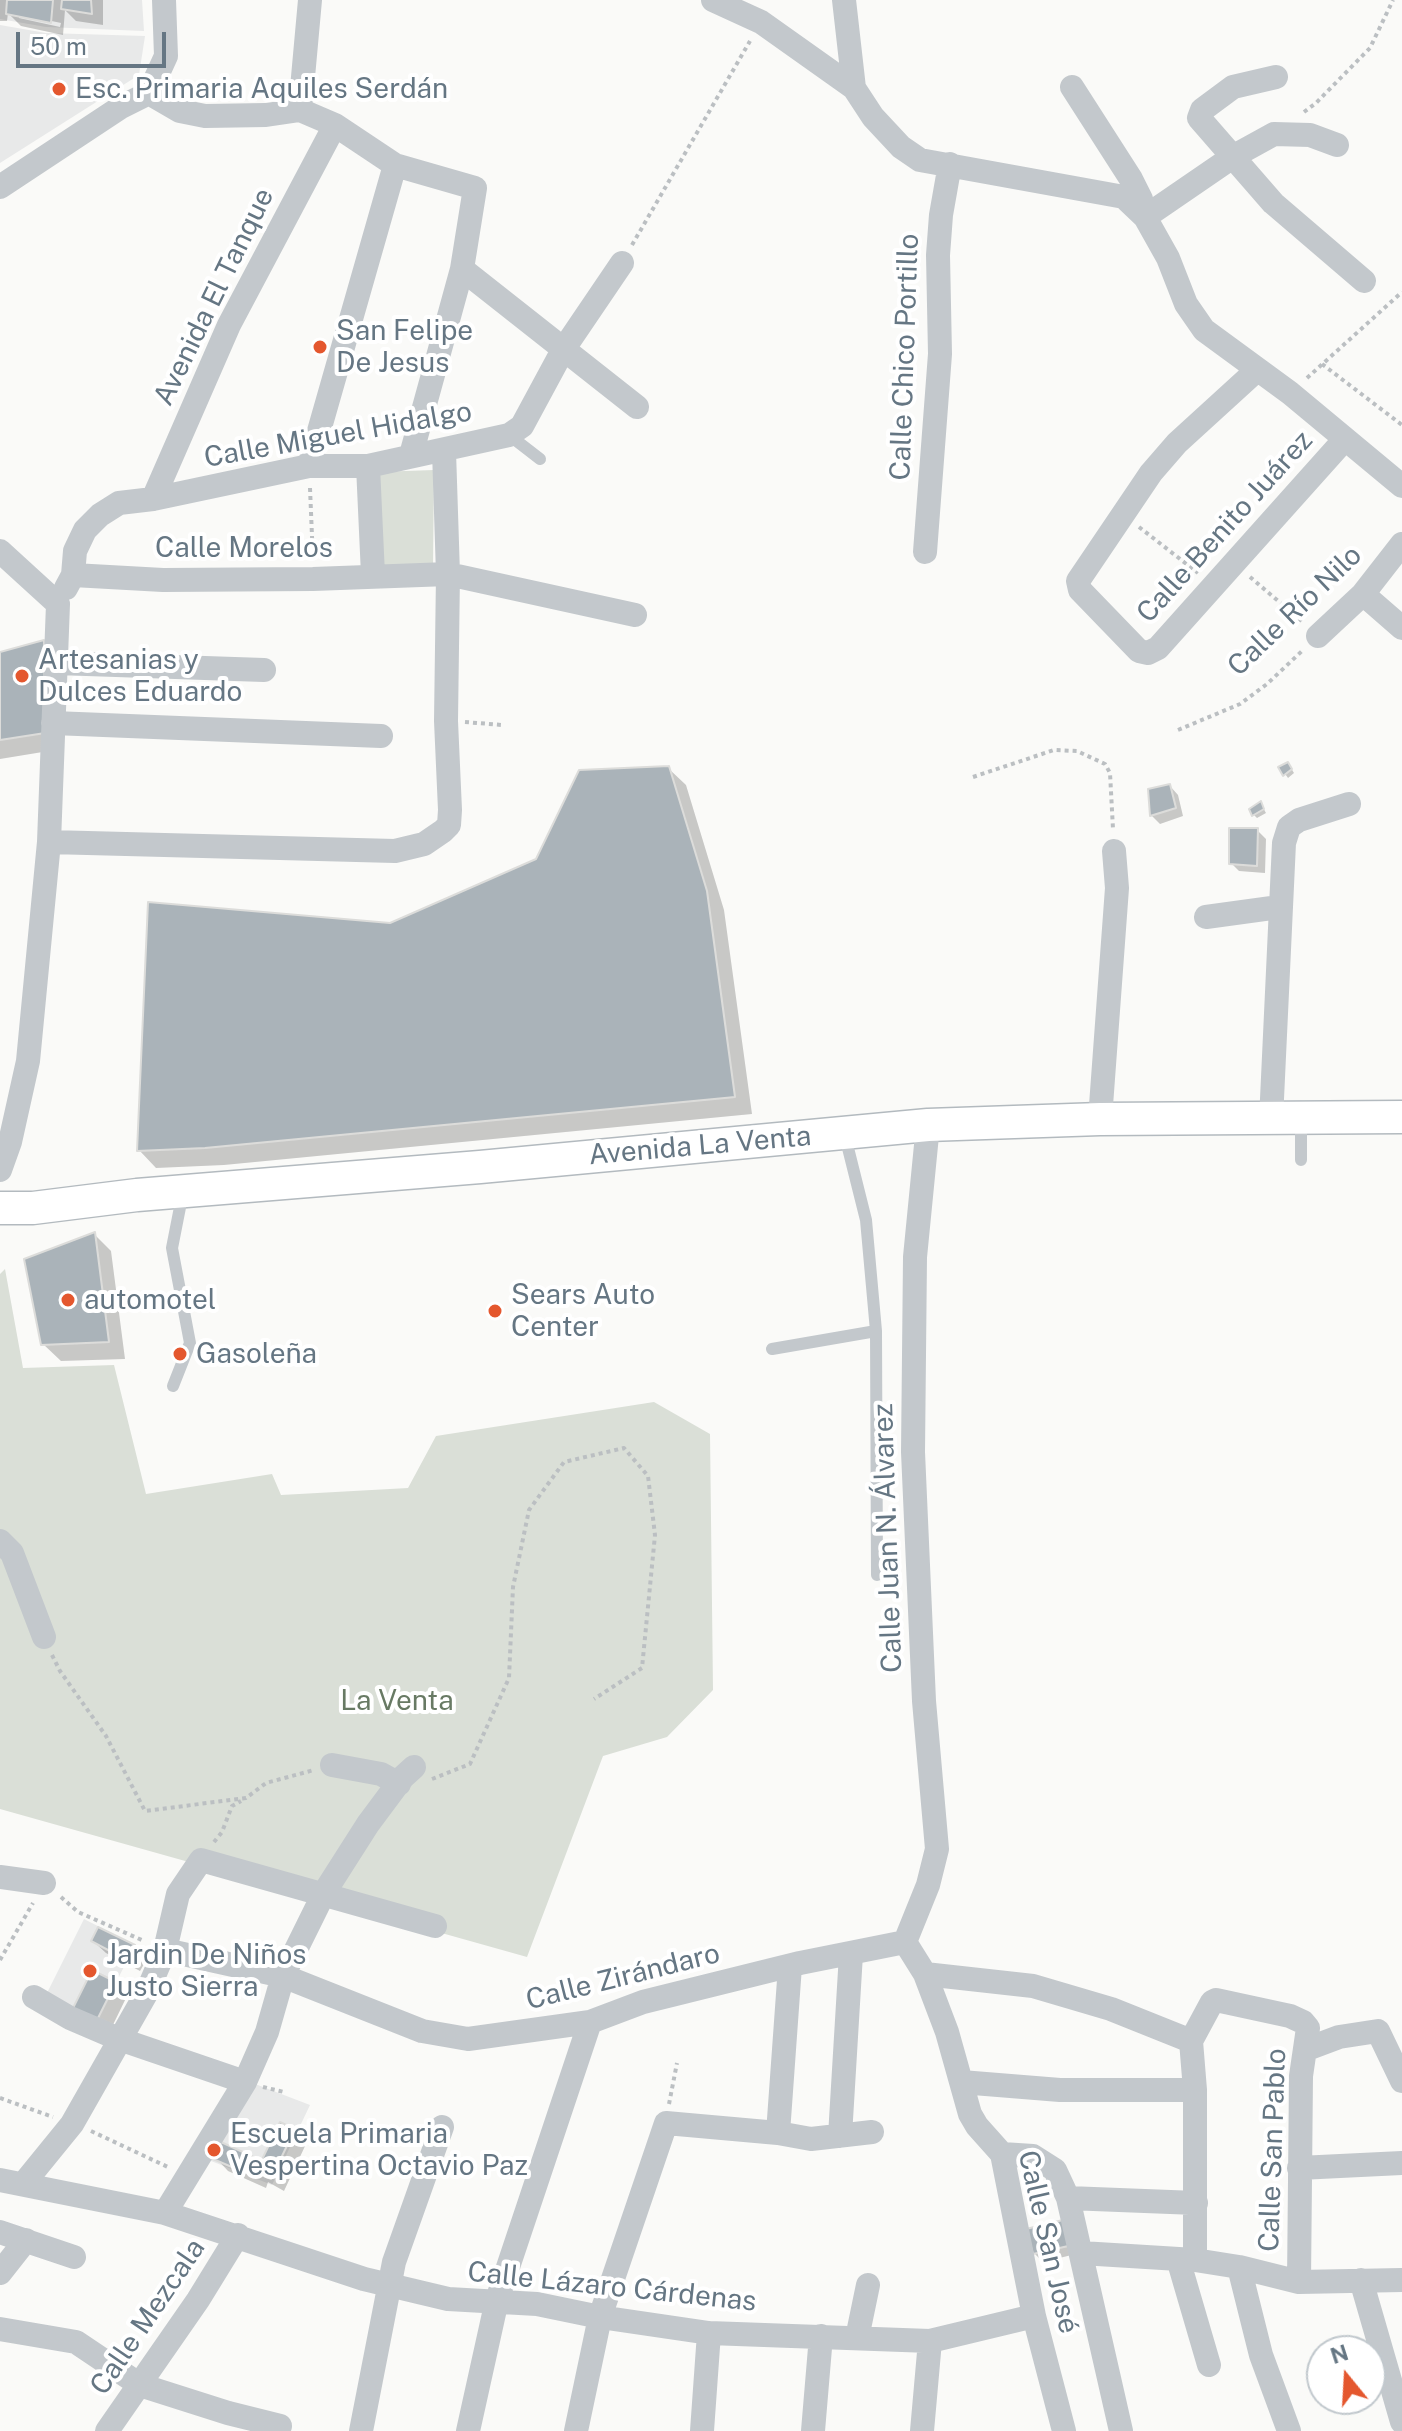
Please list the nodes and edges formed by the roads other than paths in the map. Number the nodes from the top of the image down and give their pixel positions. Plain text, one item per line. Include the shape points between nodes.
1 (164, 0) edge
2 (310, 0) edge
3 (713, 0) edge
4 (844, 0) edge
5 (1276, 77) dead end
6 (1072, 87) dead end
7 (854, 88) junction
8 (149, 93) junction
9 (300, 110) junction
10 (335, 125) junction
11 (1337, 145) dead end
12 (1234, 156) junction
13 (950, 164) junction
14 (395, 165) junction
15 (0, 187) edge
16 (1145, 217) junction
17 (622, 263) road end
18 (462, 269) junction
19 (1364, 281) dead end
20 (563, 350) junction
21 (1257, 370) junction
22 (637, 407) dead end
23 (509, 435) junction
24 (1345, 439) junction
25 (444, 451) junction
26 (411, 455) junction
27 (540, 459) dead end
28 (309, 466) junction
29 (368, 466) junction
30 (1402, 486) edge
31 (153, 499) junction
32 (1402, 544) edge
33 (0, 551) edge
34 (925, 552) dead end
35 (448, 574) junction
36 (73, 575) junction
37 (373, 575) junction
38 (1363, 594) junction
39 (58, 604) junction
40 (635, 615) dead end
41 (1402, 628) edge
42 (1318, 636) road end
43 (57, 663) junction
44 (264, 670) dead end
45 (53, 723) junction
46 (381, 736) dead end
47 (1349, 804) dead end
48 (49, 842) junction
49 (1114, 851) road end
50 (1279, 907) junction
51 (1206, 917) dead end
52 (1402, 1117) edge
53 (1100, 1119) junction
54 (1286, 1119) junction
55 (928, 1125) junction
56 (844, 1133) junction
57 (1301, 1160) dead end
58 (0, 1170) edge
59 (183, 1192) junction
60 (0, 1208) edge
61 (876, 1331) junction
62 (772, 1349) dead end
63 (173, 1386) dead end
64 (0, 1541) edge
65 (877, 1575) dead end
66 (44, 1637) road end
67 (332, 1765) road end
68 (0, 1877) edge
69 (44, 1883) road end
70 (324, 1893) junction
71 (435, 1926) dead end
72 (905, 1942) junction
73 (165, 1950) junction
74 (851, 1954) junction
75 (790, 1966) junction
76 (925, 1974) junction
77 (283, 1976) junction
78 (34, 1997) dead end
79 (590, 2022) junction
80 (119, 2039) junction
81 (1191, 2041) junction
82 (1307, 2049) junction
83 (1402, 2081) edge
84 (245, 2082) junction
85 (961, 2082) junction
86 (1195, 2090) junction
87 (442, 2127) dead end
88 (872, 2132) dead end
89 (778, 2133) junction
90 (840, 2136) junction
91 (1002, 2154) junction
92 (1402, 2163) edge
93 (1299, 2168) junction
94 (12, 2182) edge
95 (1068, 2198) junction
96 (1196, 2203) junction
97 (165, 2213) junction
98 (0, 2232) edge
99 (238, 2235) junction
100 (26, 2240) junction
101 (1081, 2253) junction
102 (74, 2257) dead end
103 (1186, 2260) junction
104 (1239, 2267) junction
105 (0, 2273) edge
106 (1361, 2280) junction
107 (1402, 2280) edge
108 (1299, 2282) junction
109 (390, 2285) junction
110 (868, 2285) dead end
111 (497, 2300) junction
112 (1034, 2316) junction
113 (600, 2317) junction
114 (0, 2329) edge
115 (709, 2333) junction
116 (821, 2336) junction
117 (857, 2338) junction
118 (930, 2341) junction
119 (1209, 2365) dead end
120 (140, 2385) junction
121 (1400, 2411) edge
122 (280, 2426) dead end
123 (107, 2431) edge
124 (361, 2431) edge
125 (468, 2431) edge
126 (576, 2431) edge
127 (702, 2431) edge
128 (813, 2431) edge
129 (922, 2431) edge
130 (1064, 2431) edge
131 (1121, 2431) edge
132 (1289, 2431) edge

1 - 8 street via 166,56
2 - 9 street
3 - 7 street via 761,22
4 - 7 street
5 - 12 street via 1233,87 1202,110 1202,124
6 - 16 street via 1131,179
7 - 13 street via 901,147 920,160
8 - 9 street via 180,111 205,116
8 - 15 street
9 - 10 street
10 - 14 street
10 - 31 street, Avenida El Tanque via 229,325
11 - 12 street via 1310,135 1274,134
12 - 16 street
12 - 19 street via 1273,203
13 - 16 street via 1124,197
13 - 34 street, Calle Chico Portillo via 938,255 940,354
14 - 18 street via 475,188
14 - 28 street
16 - 21 street via 1204,330
17 - 20 street, Calle Miguel Hidalgo
18 - 20 street
18 - 26 street
20 - 22 street
20 - 23 street, Calle Miguel Hidalgo via 522,426
21 - 24 street
21 - 24 street, Calle Benito Juárez via 1151,473 1078,581 1080,590 1139,651 1158,648
23 - 25 street, Calle Miguel Hidalgo
23 - 27 lane
24 - 30 street
25 - 26 street, Calle Miguel Hidalgo
25 - 35 street
26 - 29 street, Calle Miguel Hidalgo
28 - 29 street, Calle Miguel Hidalgo
28 - 31 street, Calle Miguel Hidalgo
29 - 37 street
31 - 36 street, Calle Miguel Hidalgo via 119,503 100,515 75,551
32 - 38 street, Calle Río Nilo
33 - 39 street
35 - 37 street, Calle Morelos
35 - 40 street, Calle Morelos
35 - 48 street via 449,825 424,844 395,851
36 - 37 street, Calle Morelos via 163,580
36 - 39 street
38 - 41 street
38 - 42 street, Calle Río Nilo
39 - 43 street
43 - 44 street
43 - 45 street
45 - 46 street
45 - 48 street
47 - 50 street via 1289,827
48 - 58 street via 28,1061
49 - 53 street via 1117,888
50 - 51 street
50 - 54 street
52 - 54 main road, Avenida La Venta
53 - 54 main road, Avenida La Venta
53 - 55 main road, Avenida La Venta
54 - 57 lane
55 - 56 main road, Avenida La Venta
55 - 72 street, Calle Juan N. Álvarez via 915,1257 913,1452 924,1701 937,1849
56 - 59 main road, Avenida La Venta
56 - 61 lane via 866,1220
59 - 60 main road, Avenida La Venta
59 - 63 lane via 172,1248 190,1343
61 - 62 lane
61 - 65 lane
64 - 66 street via 12,1553
67 - 70 street via 407,1776 368,1824
68 - 69 street
70 - 71 street
70 - 73 street via 201,1860 178,1894
70 - 77 street
72 - 74 street, Calle Zirándaro
72 - 76 street, Calle San José
73 - 77 street, Calle Zirándaro
73 - 80 street
74 - 75 street, Calle Zirándaro
74 - 90 street
75 - 79 street, Calle Zirándaro via 643,2002
75 - 89 street
76 - 81 street via 1033,1986
76 - 85 street, Calle San José
77 - 79 street, Calle Zirándaro via 422,2031 468,2039
77 - 84 street
78 - 80 street
79 - 111 street
80 - 84 street
80 - 94 street via 72,2124
81 - 82 street, Calle San Pablo via 1216,2000 1303,2022 1308,2028
81 - 86 street
82 - 83 street via 1378,2031
82 - 93 street, Calle San Pablo via 1301,2076
84 - 97 street
85 - 86 street via 1060,2090
85 - 91 street, Calle San José via 970,2114
86 - 96 street
87 - 109 street
88 - 90 street
89 - 90 street via 811,2139
89 - 113 street via 666,2123
91 - 95 street via 1033,2156 1055,2170
91 - 112 street, Calle San José
92 - 93 street
93 - 108 street, Calle San Pablo
94 - 97 street, Calle Lázaro Cárdenas
95 - 96 street
95 - 101 street
96 - 103 street
97 - 99 street, Calle Lázaro Cárdenas
98 - 100 street
99 - 109 street, Calle Lázaro Cárdenas
99 - 120 street, Calle Mezcala
100 - 102 street
100 - 105 street
101 - 103 street
101 - 131 street
103 - 104 street
103 - 119 street
104 - 108 street
104 - 132 street via 1261,2355
106 - 107 street
106 - 108 street
106 - 121 street
109 - 111 street, Calle Lázaro Cárdenas via 448,2299
109 - 124 street
110 - 117 street
111 - 113 street, Calle Lázaro Cárdenas
111 - 125 street
112 - 118 street, Calle Lázaro Cárdenas
112 - 130 street, Calle San José
113 - 115 street, Calle Lázaro Cárdenas
113 - 126 street
114 - 120 street via 76,2342
115 - 116 street, Calle Lázaro Cárdenas
115 - 127 street
116 - 117 street, Calle Lázaro Cárdenas
116 - 128 street
117 - 118 street, Calle Lázaro Cárdenas
118 - 129 street
120 - 122 street
120 - 123 street, Calle Mezcala

